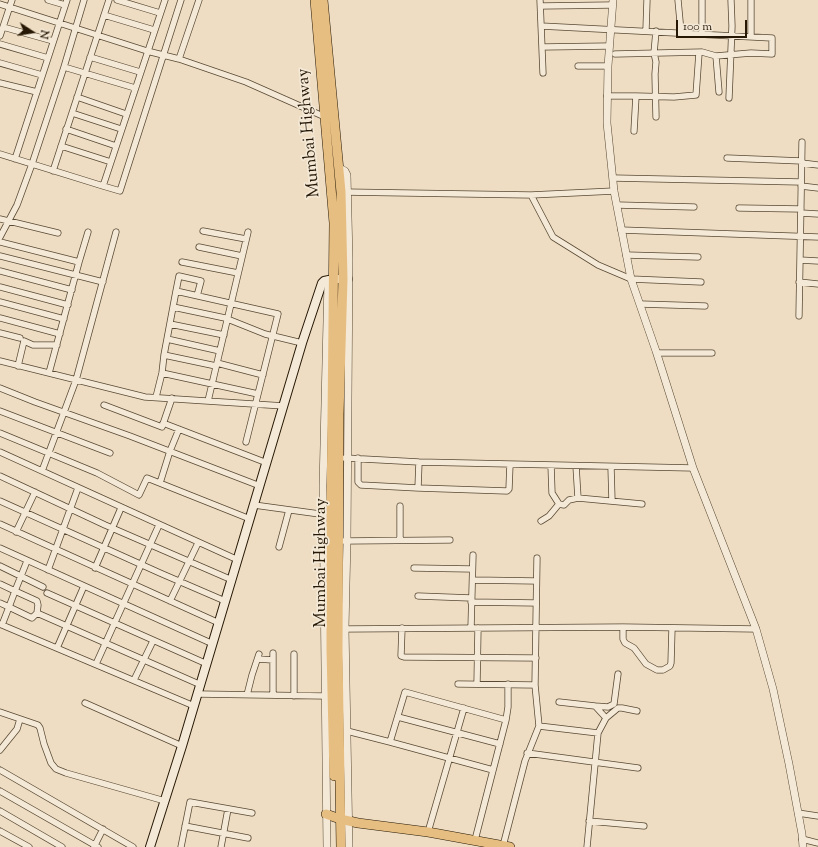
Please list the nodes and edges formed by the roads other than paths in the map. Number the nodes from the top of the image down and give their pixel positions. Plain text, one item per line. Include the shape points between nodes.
1 (12, 0) edge
2 (48, 0) edge
3 (84, 0) edge
4 (108, 0) edge
5 (117, 0) edge
6 (165, 0) edge
7 (181, 0) edge
8 (199, 0) edge
9 (314, 0) edge
10 (322, 0) edge
11 (647, 0) edge
12 (678, 0) edge
13 (702, 0) edge
14 (730, 0) edge
15 (751, 0) edge
16 (612, 2) edge
17 (66, 3) edge
18 (541, 3) edge
19 (0, 4) edge
20 (9, 7) junction
21 (160, 13) junction
22 (104, 15) junction
23 (59, 23) junction
24 (541, 26) junction
25 (3, 27) junction
26 (76, 28) junction
27 (611, 28) junction
28 (154, 30) junction
29 (646, 30) junction
30 (656, 31) junction
31 (681, 32) junction
32 (702, 34) junction
33 (97, 35) junction
34 (731, 35) junction
35 (0, 36) edge
36 (751, 36) junction
37 (53, 41) junction
38 (0, 44) edge
39 (609, 46) junction
40 (542, 47) junction
41 (148, 51) junction
42 (654, 53) junction
43 (699, 53) junction
44 (615, 54) dead end
45 (731, 54) junction
46 (163, 55) junction
47 (716, 56) junction
48 (90, 57) junction
49 (48, 58) junction
50 (179, 59) junction
51 (0, 63) edge
52 (578, 66) dead end
53 (608, 66) junction
54 (64, 67) junction
55 (140, 72) junction
56 (85, 73) junction
57 (543, 73) dead end
58 (42, 75) junction
59 (0, 83) edge
60 (135, 88) junction
61 (37, 92) junction
62 (719, 92) dead end
63 (608, 96) junction
64 (636, 96) junction
65 (655, 96) junction
66 (77, 97) junction
67 (729, 98) dead end
68 (72, 113) junction
69 (126, 114) junction
70 (325, 117) junction
71 (656, 117) dead end
72 (66, 129) junction
73 (121, 129) junction
74 (634, 131) dead end
75 (802, 142) dead end
76 (61, 146) junction
77 (116, 146) junction
78 (0, 154) edge
79 (727, 158) dead end
80 (15, 159) junction
81 (111, 162) junction
82 (802, 162) junction
83 (32, 164) junction
84 (818, 165) edge
85 (52, 171) junction
86 (613, 178) junction
87 (801, 184) junction
88 (103, 186) junction
89 (818, 188) edge
90 (614, 191) junction
91 (344, 192) junction
92 (531, 195) junction
93 (617, 206) junction
94 (694, 207) dead end
95 (739, 208) dead end
96 (801, 211) junction
97 (818, 214) edge
98 (0, 219) edge
99 (8, 221) junction
100 (621, 230) junction
101 (203, 231) dead end
102 (88, 232) dead end
103 (116, 232) dead end
104 (248, 232) dead end
105 (58, 233) dead end
106 (0, 236) edge
107 (800, 236) junction
108 (818, 237) edge
109 (246, 240) junction
110 (0, 242) edge
111 (199, 247) dead end
112 (626, 255) junction
113 (0, 256) edge
114 (242, 256) junction
115 (698, 257) dead end
116 (800, 260) junction
117 (818, 261) edge
118 (79, 262) junction
119 (182, 262) dead end
120 (0, 271) edge
121 (238, 273) junction
122 (76, 276) junction
123 (338, 279) junction
124 (631, 279) junction
125 (103, 282) junction
126 (701, 282) dead end
127 (799, 282) junction
128 (818, 284) edge
129 (0, 287) edge
130 (72, 290) junction
131 (176, 291) junction
132 (197, 296) junction
133 (0, 302) edge
134 (231, 303) junction
135 (640, 304) junction
136 (68, 305) junction
137 (705, 306) dead end
138 (173, 307) junction
139 (799, 316) dead end
140 (0, 318) edge
141 (64, 319) junction
142 (227, 320) junction
143 (170, 324) junction
144 (0, 333) edge
145 (60, 334) junction
146 (224, 334) junction
147 (273, 336) junction
148 (20, 338) dead end
149 (167, 339) junction
150 (302, 344) junction
151 (57, 345) junction
152 (220, 351) junction
153 (657, 353) junction
154 (712, 353) dead end
155 (164, 355) junction
156 (0, 362) edge
157 (217, 365) junction
158 (18, 366) junction
159 (162, 373) junction
160 (49, 374) junction
161 (263, 374) junction
162 (76, 380) junction
163 (212, 384) junction
164 (0, 388) edge
165 (258, 394) junction
166 (156, 397) junction
167 (172, 398) junction
168 (208, 401) junction
169 (256, 404) junction
170 (104, 405) dead end
171 (284, 406) junction
172 (0, 411) edge
173 (64, 413) junction
174 (163, 423) junction
175 (179, 430) junction
176 (57, 432) junction
177 (0, 433) edge
178 (246, 442) dead end
179 (0, 452) edge
180 (110, 452) dead end
181 (170, 452) junction
182 (50, 453) junction
183 (343, 458) junction
184 (358, 458) junction
185 (419, 462) junction
186 (266, 463) junction
187 (510, 464) junction
188 (551, 465) junction
189 (576, 466) junction
190 (611, 467) junction
191 (693, 468) junction
192 (42, 471) junction
193 (0, 476) edge
194 (160, 483) junction
195 (260, 486) junction
196 (78, 488) junction
197 (418, 488) junction
198 (35, 492) junction
199 (578, 498) junction
200 (0, 501) edge
201 (612, 501) junction
202 (559, 504) junction
203 (642, 504) dead end
204 (254, 505) junction
205 (400, 506) dead end
206 (70, 508) junction
207 (121, 508) junction
208 (289, 510) junction
209 (26, 512) junction
210 (327, 515) junction
211 (250, 519) junction
212 (541, 521) dead end
213 (0, 524) edge
214 (159, 525) junction
215 (113, 528) junction
216 (63, 529) junction
217 (16, 532) junction
218 (400, 540) junction
219 (450, 540) dead end
220 (343, 541) junction
221 (198, 543) junction
222 (150, 544) junction
223 (279, 547) dead end
224 (0, 548) edge
225 (104, 548) junction
226 (55, 550) junction
227 (473, 555) dead end
228 (537, 558) dead end
229 (238, 560) junction
230 (27, 561) junction
231 (189, 562) junction
232 (141, 565) junction
233 (0, 566) edge
234 (95, 568) junction
235 (414, 568) dead end
236 (472, 569) junction
237 (48, 570) junction
238 (21, 576) junction
239 (232, 580) junction
240 (473, 580) junction
241 (536, 581) junction
242 (179, 582) junction
243 (0, 584) edge
244 (132, 584) junction
245 (43, 586) dead end
246 (84, 586) junction
247 (15, 591) junction
248 (47, 593) dead end
249 (418, 596) dead end
250 (471, 600) junction
251 (170, 601) junction
252 (226, 602) junction
253 (0, 603) edge
254 (536, 603) junction
255 (123, 604) junction
256 (76, 606) junction
257 (9, 607) junction
258 (38, 613) junction
259 (219, 623) junction
260 (1, 624) edge
261 (114, 624) junction
262 (67, 626) junction
263 (622, 627) junction
264 (402, 628) junction
265 (474, 628) junction
266 (536, 628) junction
267 (672, 628) junction
268 (342, 629) junction
269 (756, 629) junction
270 (153, 640) junction
271 (105, 643) junction
272 (213, 644) junction
273 (57, 648) junction
274 (273, 653) dead end
275 (294, 654) dead end
276 (477, 658) junction
277 (536, 658) junction
278 (144, 660) junction
279 (273, 660) junction
280 (96, 664) junction
281 (207, 664) junction
282 (618, 674) dead end
283 (134, 680) junction
284 (458, 684) dead end
285 (477, 684) junction
286 (508, 684) junction
287 (200, 685) junction
288 (535, 685) junction
289 (198, 694) junction
290 (247, 695) junction
291 (273, 696) junction
292 (294, 696) junction
293 (324, 696) junction
294 (559, 702) dead end
295 (84, 703) dead end
296 (194, 706) junction
297 (595, 706) junction
298 (464, 708) junction
299 (637, 711) dead end
300 (0, 712) edge
301 (398, 717) junction
302 (606, 718) junction
303 (20, 719) junction
304 (506, 720) junction
305 (539, 726) junction
306 (347, 730) junction
307 (457, 733) junction
308 (598, 733) junction
309 (343, 740) junction
310 (390, 742) junction
311 (500, 744) junction
312 (182, 746) junction
313 (0, 750) edge
314 (527, 753) junction
315 (449, 758) junction
316 (595, 763) junction
317 (638, 768) dead end
318 (0, 770) edge
319 (493, 770) junction
320 (0, 791) edge
321 (165, 801) junction
322 (228, 809) junction
323 (0, 811) edge
324 (252, 813) dead end
325 (798, 813) junction
326 (818, 816) edge
327 (337, 818) junction
328 (589, 821) junction
329 (185, 826) junction
330 (644, 826) dead end
331 (103, 829) junction
332 (0, 831) edge
333 (428, 832) junction
334 (224, 833) junction
335 (248, 838) dead end
336 (802, 839) junction
337 (475, 840) junction
338 (818, 843) edge
339 (96, 846) edge
340 (506, 846) edge
341 (29, 847) edge
342 (62, 847) edge
343 (133, 847) edge
344 (150, 847) edge
345 (181, 847) edge
346 (221, 847) edge
347 (327, 847) edge
348 (335, 847) edge
349 (341, 847) edge
350 (348, 847) edge
351 (587, 847) edge
352 (803, 847) edge

1 - 20 street
2 - 17 street
3 - 26 street
4 - 22 street
5 - 21 street
6 - 21 street
7 - 46 street
8 - 50 street
9 - 70 main road, Mumbai Highway
10 - 91 main road via 339,168
11 - 29 street
12 - 31 street
13 - 32 street
14 - 34 street
15 - 36 street
16 - 18 street
16 - 27 street
17 - 23 street
18 - 24 street
19 - 20 street
20 - 23 street
20 - 25 street
21 - 28 street
22 - 28 street
22 - 33 street
23 - 26 street
23 - 37 street
24 - 27 street
24 - 40 street
25 - 35 street
25 - 37 street
26 - 33 street
26 - 54 street
27 - 29 street
27 - 39 street
28 - 41 street
29 - 30 street
30 - 31 street
30 - 42 street
31 - 32 street
32 - 34 street
33 - 41 street
33 - 48 street
34 - 36 street
34 - 45 street
36 - 45 street via 772,38 772,54
37 - 49 street
38 - 49 street
39 - 40 street
39 - 53 street
40 - 57 street
41 - 46 street
41 - 55 street
42 - 43 street
42 - 44 street
42 - 65 street
43 - 47 street
43 - 65 street via 696,95
45 - 47 street
45 - 67 street
46 - 50 street
46 - 88 street via 120,191
47 - 62 street
48 - 55 street
48 - 56 street
49 - 58 street
50 - 70 street via 246,82
51 - 58 street
52 - 53 street
53 - 63 street
54 - 56 street
54 - 83 street
55 - 60 street
56 - 60 street
56 - 66 street
58 - 61 street
59 - 61 street
60 - 69 street
61 - 80 street
63 - 64 street
63 - 86 street via 607,123
64 - 65 street
64 - 74 street
65 - 71 street
66 - 68 street
66 - 69 street
68 - 72 street
68 - 73 street
69 - 73 street
70 - 123 main road, Mumbai Highway via 334,223 334,264
72 - 76 street
72 - 77 street
73 - 77 street
75 - 82 street
76 - 81 street
76 - 85 street
77 - 81 street
78 - 80 street
79 - 82 street
80 - 83 street
81 - 88 street
82 - 84 street
82 - 87 street
83 - 85 street
83 - 99 street
85 - 88 street
86 - 87 street
86 - 90 street
87 - 89 street
87 - 96 street
90 - 92 street
90 - 93 street
91 - 92 street
91 - 123 main road
92 - 124 street via 553,237 598,265
93 - 94 street
93 - 100 street
95 - 96 street
96 - 97 street
96 - 107 street
98 - 99 street
99 - 105 street
99 - 106 street
100 - 107 street
100 - 112 street
101 - 109 street
102 - 118 street
103 - 125 street
104 - 109 street
107 - 108 street
107 - 116 street
109 - 114 street
110 - 118 street
111 - 114 street
112 - 115 street
112 - 124 street
113 - 122 street
114 - 121 street
116 - 117 street
116 - 127 street
118 - 122 street
119 - 121 street
120 - 130 street
121 - 134 street
122 - 125 street
122 - 130 street
123 - 150 main road via 322,283
123 - 183 main road, Mumbai Highway
123 - 210 street
123 - 210 main road, Mumbai Highway via 334,296
124 - 126 street
124 - 135 street
125 - 162 street
127 - 128 street
127 - 139 street
129 - 136 street
130 - 136 street
131 - 132 street
131 - 132 street via 179,276 201,281
131 - 138 street
132 - 134 street
133 - 141 street
134 - 142 street
134 - 147 street via 278,314
135 - 137 street
135 - 153 street
136 - 141 street
138 - 142 street
138 - 143 street
140 - 145 street
141 - 145 street
142 - 146 street
142 - 147 street
143 - 146 street
143 - 149 street
144 - 148 street
145 - 151 street
146 - 152 street
147 - 150 street
147 - 161 street
149 - 152 street
149 - 155 street
150 - 171 main road
151 - 158 street via 33,345 24,341
151 - 160 street
152 - 157 street
153 - 154 street
153 - 191 street
155 - 157 street
155 - 159 street
156 - 158 street
157 - 161 street
157 - 163 street
158 - 160 street
159 - 163 street
159 - 166 street
160 - 162 street
161 - 165 street
162 - 166 street via 145,397
162 - 173 street
163 - 165 street
163 - 168 street
164 - 173 street
165 - 169 street
166 - 167 street
167 - 168 street
167 - 174 street
168 - 169 street
169 - 171 street
169 - 178 street
170 - 174 street via 162,427
171 - 186 main road
172 - 176 street
173 - 176 street
173 - 181 street
174 - 175 street
175 - 181 street
175 - 186 street
176 - 180 street
176 - 182 street
177 - 182 street
179 - 192 street
181 - 194 street
181 - 195 street
182 - 192 street
182 - 194 street via 139,495 147,478
183 - 184 street
183 - 220 main road, Mumbai Highway
184 - 185 street
184 - 197 street via 358,482 361,485
185 - 187 street
185 - 197 street
186 - 195 main road
187 - 188 street
187 - 197 street via 507,491
188 - 189 street
188 - 202 street via 552,493
189 - 190 street
189 - 199 street
190 - 191 street
190 - 201 street
191 - 269 street
192 - 196 street
193 - 198 street
194 - 211 street
195 - 204 main road
196 - 206 street
196 - 207 street
198 - 206 street
198 - 209 street
199 - 201 street
199 - 202 street via 568,500 564,505
200 - 209 street
201 - 203 street
202 - 212 street
204 - 208 street
204 - 211 main road
205 - 218 street
206 - 215 street
206 - 216 street
207 - 214 street
207 - 215 street
208 - 210 street
208 - 223 street
209 - 216 street
209 - 217 street
210 - 293 street
210 - 327 main road, Mumbai Highway
211 - 229 main road
213 - 217 street
214 - 221 street
214 - 222 street
215 - 222 street
215 - 225 street
216 - 225 street
216 - 226 street
217 - 226 street
218 - 219 street
218 - 220 street
220 - 268 main road, Mumbai Highway
221 - 229 street
221 - 231 street
222 - 231 street
222 - 232 street
224 - 230 street
225 - 232 street
225 - 234 street
226 - 234 street
226 - 237 street
227 - 236 street
228 - 241 street
229 - 239 main road
230 - 237 street
230 - 238 street
231 - 239 street
231 - 242 street
232 - 242 street
232 - 244 street
233 - 238 street
234 - 244 street
235 - 236 street
236 - 240 street
237 - 246 street
238 - 245 street
238 - 247 street
239 - 252 main road
240 - 241 street
240 - 250 street
241 - 254 street
242 - 251 street
242 - 252 street
243 - 247 street
244 - 251 street
244 - 255 street
246 - 255 street
246 - 256 street
247 - 257 street
247 - 258 street via 37,601
248 - 256 street
249 - 250 street
250 - 254 street
250 - 265 street
251 - 259 street
252 - 259 main road
253 - 257 street
254 - 266 street
255 - 261 street
255 - 272 street
256 - 261 street
256 - 262 street
257 - 258 street via 32,618
257 - 260 street
258 - 262 street
259 - 272 main road
260 - 273 street
261 - 270 street
261 - 271 street
262 - 271 street
262 - 273 street
263 - 266 street
263 - 267 street
263 - 267 street via 625,643 634,648 646,664 657,670 670,666
264 - 265 street
264 - 268 street
264 - 276 street via 401,656
265 - 266 street
265 - 276 street
266 - 277 street
267 - 269 street
268 - 306 street
268 - 309 main road, Mumbai Highway
269 - 325 street via 773,689
270 - 278 street
270 - 281 street
271 - 278 street
271 - 280 street
272 - 281 main road
273 - 280 street
274 - 279 street
275 - 292 street
276 - 277 street
276 - 285 street
277 - 288 street
278 - 283 street
278 - 287 street
279 - 290 street via 258,656
279 - 291 street
280 - 283 street
281 - 287 main road
282 - 297 street via 614,704 608,707
283 - 296 street
284 - 285 street
285 - 286 street
286 - 288 street
286 - 304 street
287 - 289 main road
288 - 305 street
289 - 290 street
289 - 296 main road
290 - 291 street
291 - 292 street
292 - 293 street
293 - 327 street
294 - 297 street
295 - 312 street
296 - 312 main road
297 - 302 street
298 - 301 street via 406,692
298 - 304 street
298 - 307 street
299 - 302 street via 618,708
300 - 303 street
301 - 307 street
301 - 310 street
302 - 308 street
303 - 313 street via 17,729
303 - 321 street via 40,728 48,756 56,769
304 - 311 street
305 - 308 street
305 - 314 street
306 - 309 street
306 - 310 street
307 - 311 street
307 - 315 street
308 - 316 street
309 - 327 main road, Mumbai Highway
310 - 315 street
311 - 319 street
312 - 321 main road
314 - 316 street
314 - 340 street
315 - 319 street
315 - 333 street
316 - 317 street
316 - 328 street
318 - 331 street
319 - 337 street
320 - 339 street
321 - 344 main road
322 - 324 street
322 - 329 street via 190,802
322 - 334 street
323 - 342 street
325 - 326 street
325 - 336 street
327 - 333 main road
327 - 347 street
327 - 348 main road, Mumbai Highway
327 - 349 main road, Mumbai Highway
327 - 350 street
328 - 330 street
328 - 351 street
329 - 334 street
329 - 345 street
331 - 339 street
331 - 343 street
332 - 341 street
333 - 337 main road
334 - 335 street
334 - 346 street
336 - 338 street
336 - 352 street
337 - 340 main road

